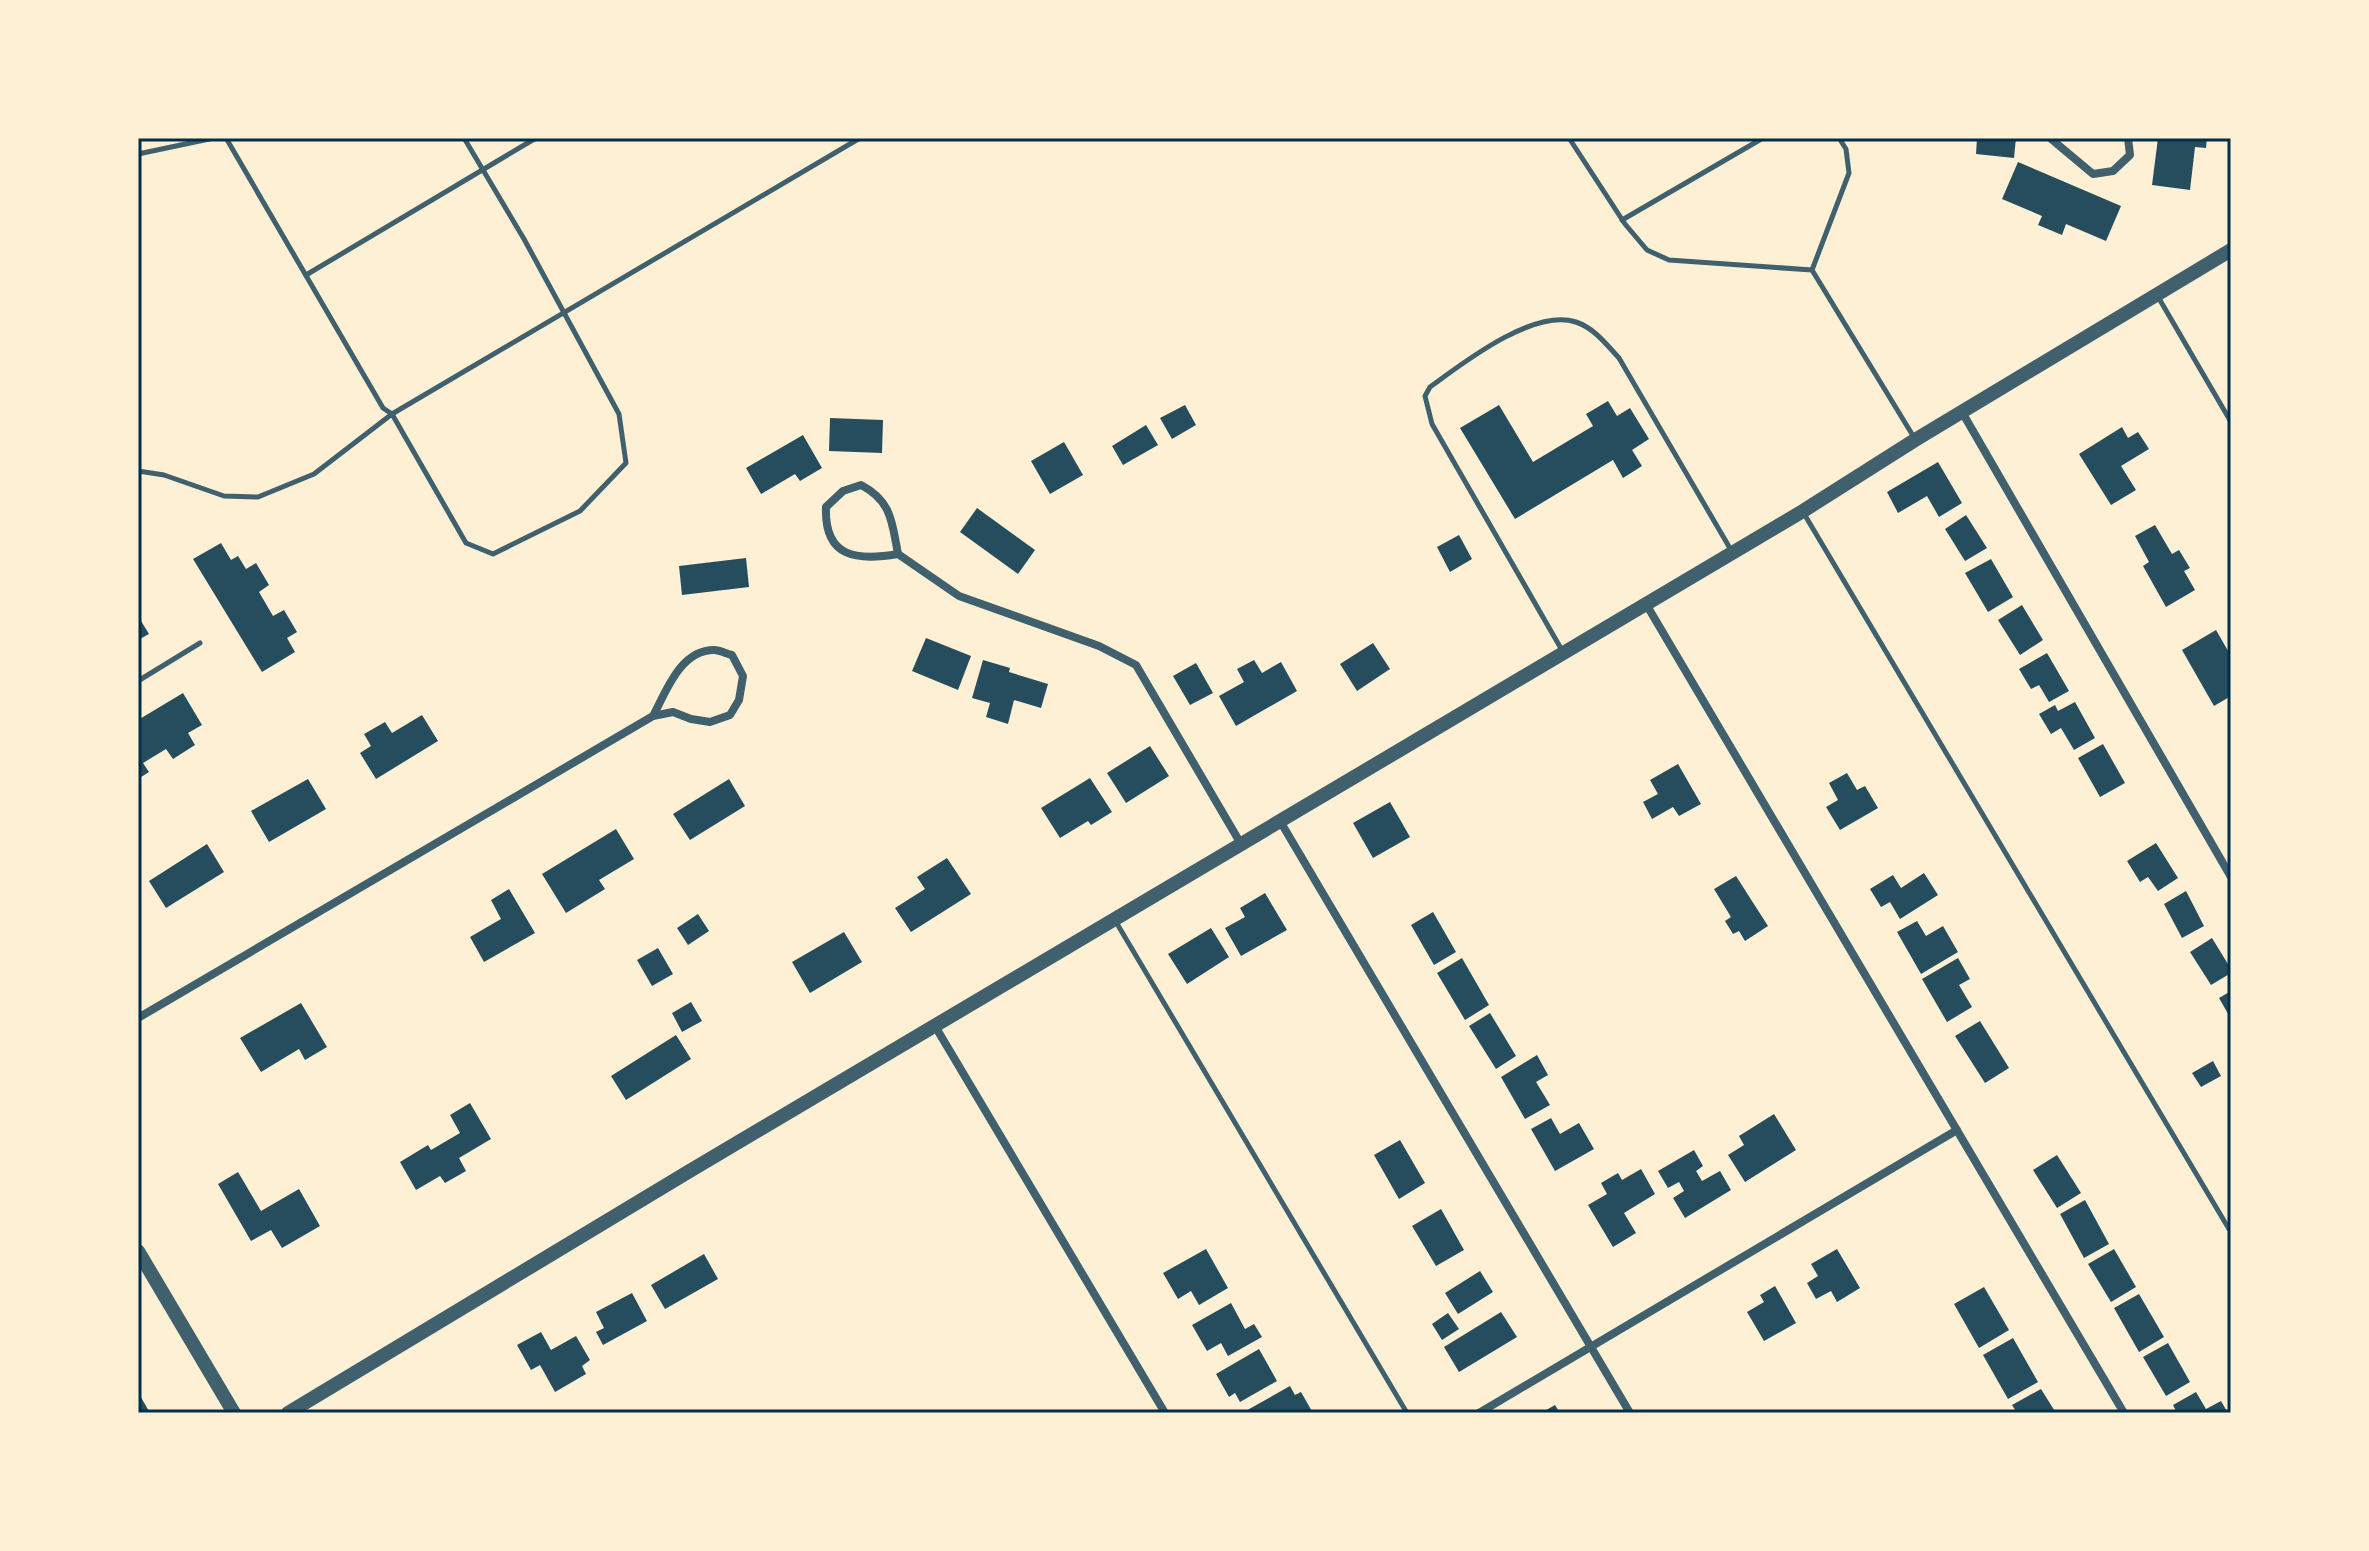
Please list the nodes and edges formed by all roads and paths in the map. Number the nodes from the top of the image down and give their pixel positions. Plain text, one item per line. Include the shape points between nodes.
1 (214, 138) edge
2 (226, 138) edge
3 (464, 138) edge
4 (536, 138) edge
5 (860, 138) edge
6 (1569, 138) edge
7 (1763, 138) edge
8 (1839, 138) edge
9 (2050, 138) edge
10 (2128, 138) edge
11 (138, 154) edge
12 (483, 170) junction
13 (1622, 220) junction
14 (2231, 250) edge
15 (1812, 270) junction
16 (306, 275) junction
17 (2156, 294) junction
18 (564, 312) junction
19 (1962, 412) junction
20 (392, 414) junction
21 (2231, 422) edge
22 (1915, 440) junction
23 (138, 471) edge
24 (1803, 511) junction
25 (1733, 553) junction
26 (898, 554) junction
27 (1646, 604) junction
28 (200, 643) dead end
29 (1564, 653) junction
30 (138, 681) edge
31 (653, 716) junction
32 (1280, 821) junction
33 (1241, 844) junction
34 (2231, 877) edge
35 (1115, 919) junction
36 (138, 1018) edge
37 (935, 1026) junction
38 (1957, 1130) junction
39 (2229, 1229) dead end
40 (138, 1251) edge
41 (1591, 1347) junction
42 (234, 1413) edge
43 (288, 1413) edge
44 (1165, 1413) edge
45 (1407, 1413) edge
46 (1479, 1413) edge
47 (1630, 1413) edge
48 (2124, 1413) edge

1 - 11 lane
2 - 16 lane
3 - 12 lane
4 - 12 lane
5 - 18 lane
6 - 13 lane
7 - 13 lane
8 - 15 lane via 1849,173
9 - 10 street via 2093,174 2113,171 2130,155
12 - 16 lane
12 - 18 lane
13 - 15 lane via 1647,250 1669,260
14 - 17 street
15 - 22 lane
16 - 20 lane via 383,408
17 - 19 street
17 - 21 lane
18 - 20 lane
18 - 20 lane via 619,414 626,463 580,511 493,554 466,543
19 - 22 street
19 - 34 street
20 - 23 lane via 314,474 258,497 224,496
22 - 24 street
24 - 25 street
24 - 39 lane
25 - 27 street
25 - 29 lane via 1619,358 1596,333 1574,321 1548,321 1492,342 1425,396 1432,424
26 - 26 street via 890,515 877,493 861,485 843,491 826,507 825,524 837,547 854,558
26 - 33 street via 959,596 1099,646 1136,665
27 - 29 street
27 - 38 street
28 - 30 lane
29 - 32 street
31 - 31 street via 673,712 710,722 730,715 743,676 732,655 714,650 694,656 679,668
31 - 36 street
32 - 33 street
32 - 41 street
33 - 35 street
35 - 37 street
35 - 45 lane
37 - 43 street
37 - 44 street
38 - 41 street
38 - 48 street
40 - 42 street
41 - 46 street
41 - 47 street

